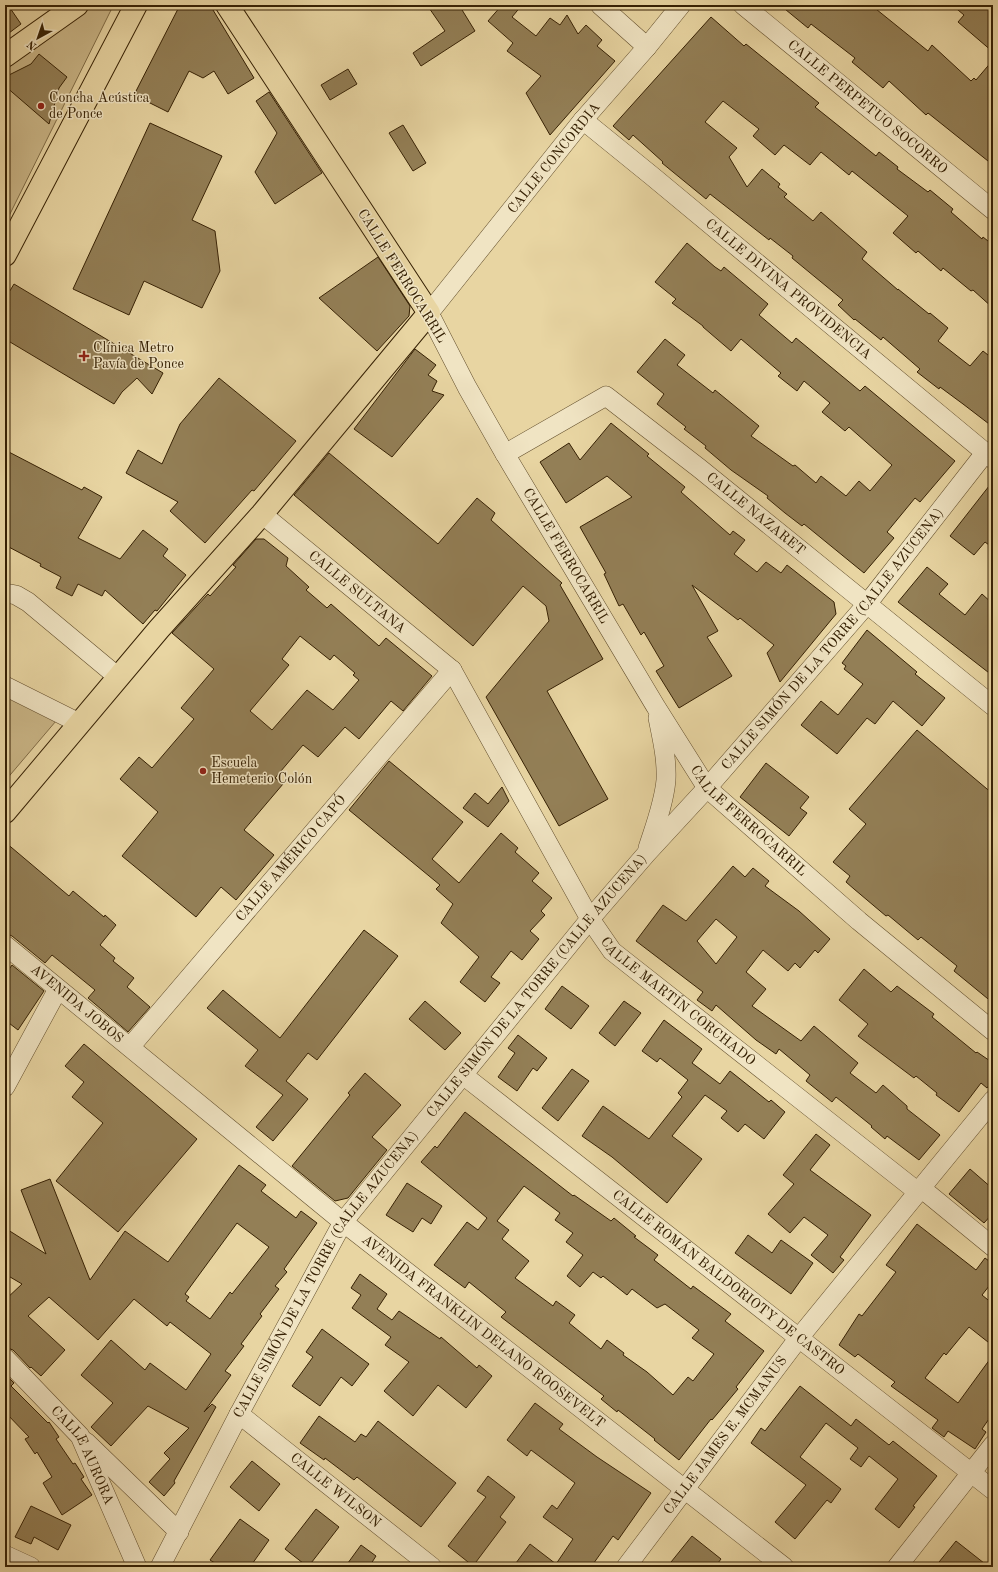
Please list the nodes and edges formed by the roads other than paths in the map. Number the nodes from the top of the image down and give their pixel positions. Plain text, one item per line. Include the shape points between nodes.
1 (77, 5) edge
2 (136, 5) edge
3 (227, 5) edge
4 (600, 5) edge
5 (681, 5) edge
6 (743, 5) edge
7 (647, 47) junction
8 (5, 56) edge
9 (583, 120) junction
10 (993, 210) edge
11 (5, 255) edge
12 (429, 314) junction
13 (505, 454) junction
14 (989, 456) edge
15 (262, 514) junction
16 (5, 593) edge
17 (867, 604) junction
18 (452, 670) junction
19 (118, 677) junction
20 (5, 686) edge
21 (993, 706) edge
22 (656, 707) junction
23 (79, 723) junction
24 (707, 788) junction
25 (5, 812) edge
26 (647, 853) junction
27 (590, 919) junction
28 (5, 945) edge
29 (58, 989) junction
30 (993, 1031) edge
31 (130, 1047) junction
32 (463, 1075) junction
33 (5, 1086) edge
34 (993, 1100) edge
35 (919, 1190) junction
36 (343, 1222) junction
37 (993, 1246) edge
38 (798, 1339) junction
39 (5, 1358) edge
40 (239, 1414) junction
41 (80, 1436) junction
42 (993, 1445) edge
43 (971, 1473) junction
44 (684, 1488) junction
45 (993, 1490) edge
46 (179, 1532) junction
47 (5, 1555) edge
48 (31, 1567) edge
49 (137, 1567) edge
50 (160, 1567) edge
51 (432, 1567) edge
52 (626, 1567) edge
53 (784, 1567) edge
54 (897, 1567) edge

1 - 8 main road
2 - 11 main road
3 - 12 main road, CALLE FERROCARRIL
4 - 7 street
5 - 7 street, CALLE CONCORDIA
6 - 10 street, CALLE PERPETUO SOCORRO
7 - 9 street, CALLE CONCORDIA
9 - 12 street, CALLE CONCORDIA
9 - 14 street, CALLE DIVINA PROVIDENCIA
12 - 13 street, CALLE FERROCARRIL
12 - 15 main road
13 - 17 street, CALLE NAZARET via 606,396
13 - 22 street, CALLE FERROCARRIL
14 - 17 street, CALLE SIMÓN DE LA TORRE (CALLE AZUCENA)
15 - 18 street, CALLE SULTANA
15 - 19 main road
16 - 19 street via 16,595 28,602
17 - 21 street, CALLE NAZARET
17 - 24 street, CALLE SIMÓN DE LA TORRE (CALLE AZUCENA)
18 - 27 street, CALLE MARTÍN CORCHADO
18 - 31 street, CALLE AMÉRICO CAPÓ
19 - 23 main road
20 - 23 street
22 - 24 street, CALLE FERROCARRIL
22 - 26 street via 665,756 666,778
23 - 25 main road
24 - 26 street, CALLE SIMÓN DE LA TORRE (CALLE AZUCENA)
24 - 30 street, CALLE FERROCARRIL via 859,921
26 - 27 street, CALLE SIMÓN DE LA TORRE (CALLE AZUCENA)
27 - 32 street, CALLE SIMÓN DE LA TORRE (CALLE AZUCENA)
27 - 35 street, CALLE MARTÍN CORCHADO via 612,951
28 - 29 street, AVENIDA JOBOS
29 - 31 street, AVENIDA JOBOS
29 - 33 street
31 - 36 street, AVENIDA FRANKLIN DELANO ROOSEVELT
32 - 36 street, CALLE SIMÓN DE LA TORRE (CALLE AZUCENA)
32 - 38 street, CALLE ROMÁN BALDORIOTY DE CASTRO
34 - 35 street, CALLE JAMES E. MCMANUS
35 - 37 street, CALLE MARTÍN CORCHADO
35 - 38 street, CALLE JAMES E. MCMANUS
36 - 40 street, CALLE SIMÓN DE LA TORRE (CALLE AZUCENA)
36 - 44 street, AVENIDA FRANKLIN DELANO ROOSEVELT
38 - 43 street, CALLE ROMÁN BALDORIOTY DE CASTRO
38 - 44 street, CALLE JAMES E. MCMANUS
39 - 41 street, CALLE AURORA
40 - 46 street, CALLE SIMÓN DE LA TORRE (CALLE AZUCENA)
40 - 51 street, CALLE WILSON
41 - 46 street
41 - 49 street, CALLE AURORA
42 - 43 street
43 - 45 street, CALLE ROMÁN BALDORIOTY DE CASTRO
43 - 54 street
44 - 52 street, CALLE JAMES E. MCMANUS
44 - 53 street, AVENIDA FRANKLIN DELANO ROOSEVELT
46 - 50 street, CALLE SIMÓN DE LA TORRE (CALLE AZUCENA)
47 - 48 street

